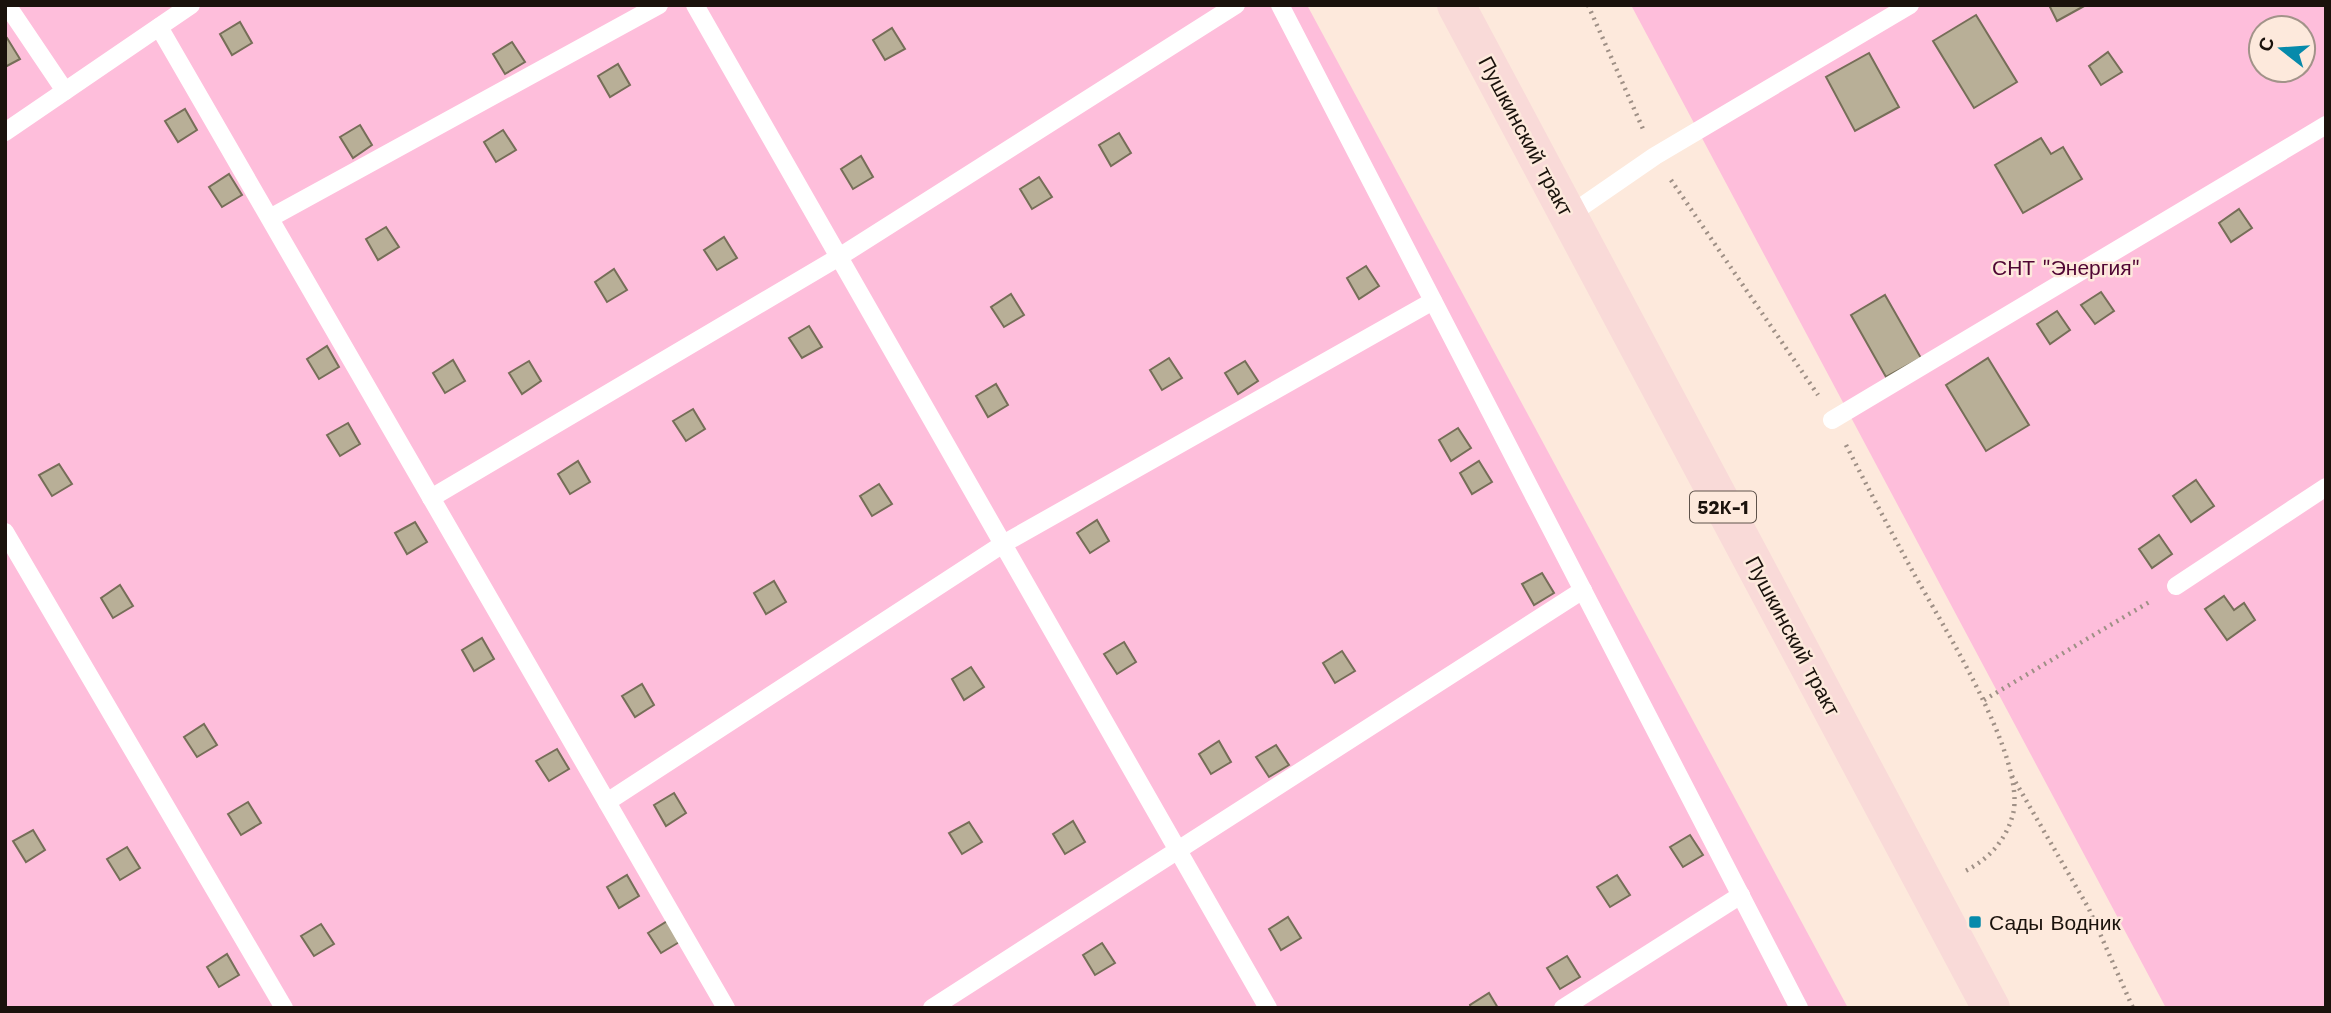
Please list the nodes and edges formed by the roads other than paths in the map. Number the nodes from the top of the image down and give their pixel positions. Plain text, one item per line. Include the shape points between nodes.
1 (7, 5) edge
2 (191, 5) edge
3 (659, 5) edge
4 (695, 5) edge
5 (1236, 5) edge
6 (1280, 5) edge
7 (1456, 5) edge
8 (1910, 5) edge
9 (159, 27) junction
10 (65, 91) junction
11 (2326, 125) edge
12 (5, 132) edge
13 (1568, 216) junction
14 (270, 218) junction
15 (839, 257) junction
16 (1433, 301) junction
17 (1832, 420) road end
18 (2326, 487) edge
19 (431, 498) junction
20 (5, 532) edge
21 (1003, 544) junction
22 (2176, 586) road end
23 (1583, 590) junction
24 (607, 802) junction
25 (1178, 849) junction
26 (1741, 895) junction
27 (284, 1008) edge
28 (726, 1008) edge
29 (932, 1008) edge
30 (1268, 1008) edge
31 (1563, 1008) edge
32 (1799, 1008) edge
33 (1991, 1008) edge

1 - 10 lane
2 - 9 lane
3 - 14 lane
4 - 15 lane
5 - 15 lane
6 - 16 lane
7 - 13 main road, Пушкинский тракт / 52К-1
8 - 13 lane via 1655,156
9 - 10 lane
9 - 14 lane
10 - 12 lane
11 - 17 lane
13 - 33 main road, Пушкинский тракт / 52К-1
14 - 19 lane
15 - 19 lane
15 - 21 lane
16 - 21 lane
16 - 23 lane
18 - 22 lane
19 - 24 lane
20 - 27 lane
21 - 24 lane
21 - 25 lane
23 - 25 lane
23 - 26 lane
24 - 28 lane
25 - 29 lane
25 - 30 lane
26 - 31 lane
26 - 32 lane

